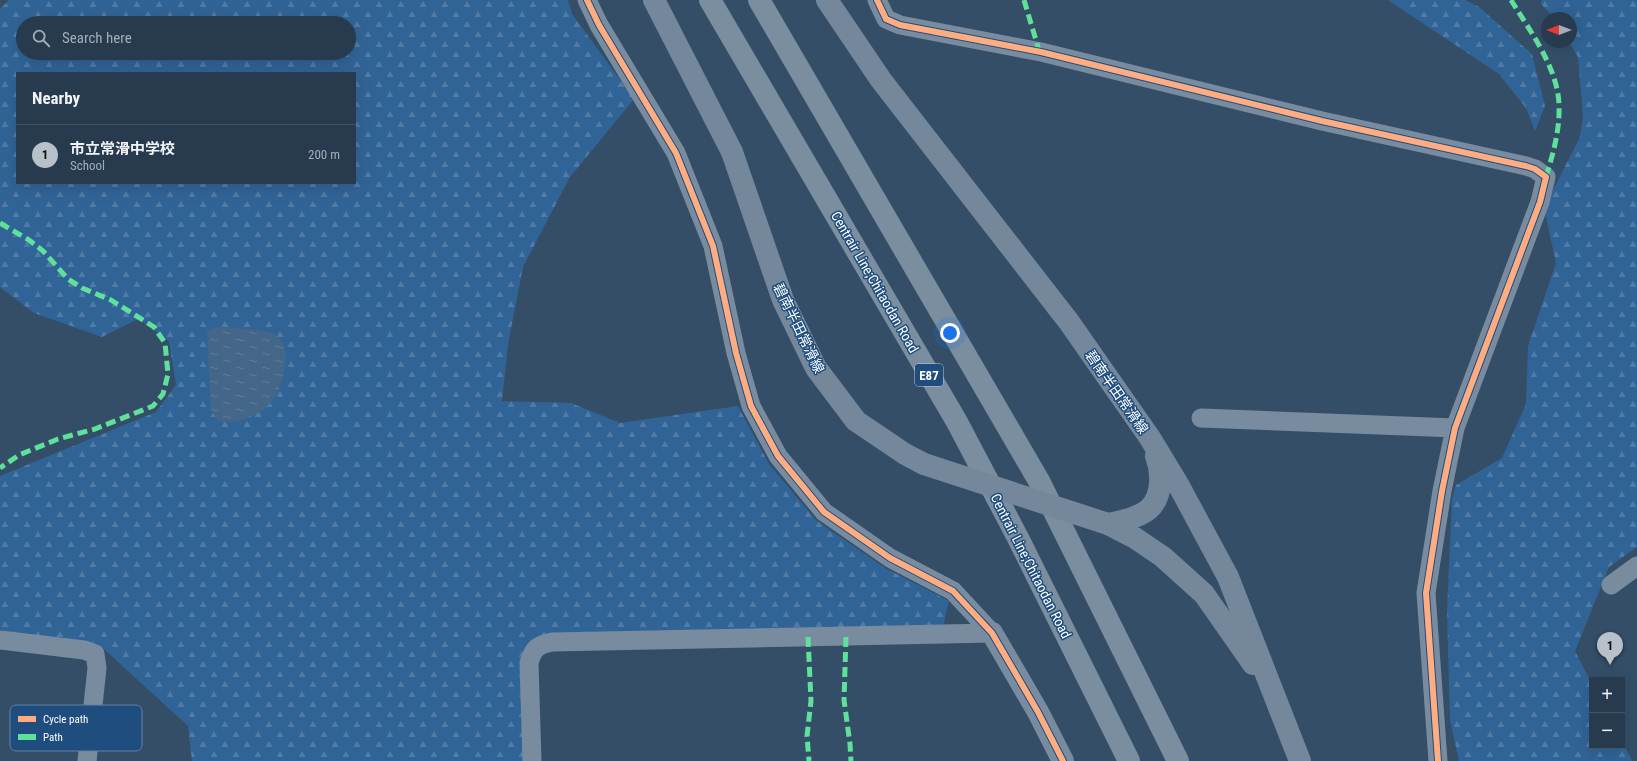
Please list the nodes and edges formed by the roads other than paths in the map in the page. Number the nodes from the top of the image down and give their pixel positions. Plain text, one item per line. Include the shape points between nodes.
1 (587, 0) edge
2 (654, 0) edge
3 (710, 0) edge
4 (759, 0) edge
5 (827, 0) edge
6 (877, 0) edge
7 (1201, 418) dead end
8 (1455, 428) junction
9 (1150, 438) junction
10 (1108, 524) junction
11 (1637, 566) edge
12 (1611, 585) dead end
13 (992, 633) junction
14 (0, 640) edge
15 (1272, 691) junction
16 (93, 705) edge
17 (88, 751) edge
18 (87, 761) edge
19 (532, 761) edge
20 (1063, 761) edge
21 (1130, 761) edge
22 (1178, 761) edge
23 (1300, 761) edge
24 (1438, 761) edge

1 - 13 street via 599,26 676,153 713,246 736,353 751,406 778,456 824,512 890,558 952,591
2 - 10 main road, 碧南半田常滑線, bridge via 732,152 783,300 816,368 856,422 924,464
3 - 21 highway, Centrair Line;Chitaodan Road / E87 via 957,422
4 - 22 highway via 1039,481
5 - 9 main road, 碧南半田常滑線 via 881,80 1069,322
6 - 8 street via 886,19 900,26 1041,52 1322,121 1535,169 1546,177 1540,202
7 - 8 street
8 - 24 street via 1426,593
9 - 10 main road, 碧南半田常滑線 via 1161,476 1158,494 1150,508 1134,517
9 - 15 main road, 碧南半田常滑線 via 1228,577
10 - 15 main road, 碧南半田常滑線 via 1163,557 1204,594
11 - 12 street
13 - 19 street via 542,644 532,653 529,663
13 - 20 street
14 - 16 street via 84,650 96,654
15 - 23 main road, 碧南半田常滑線
17 - 18 street

